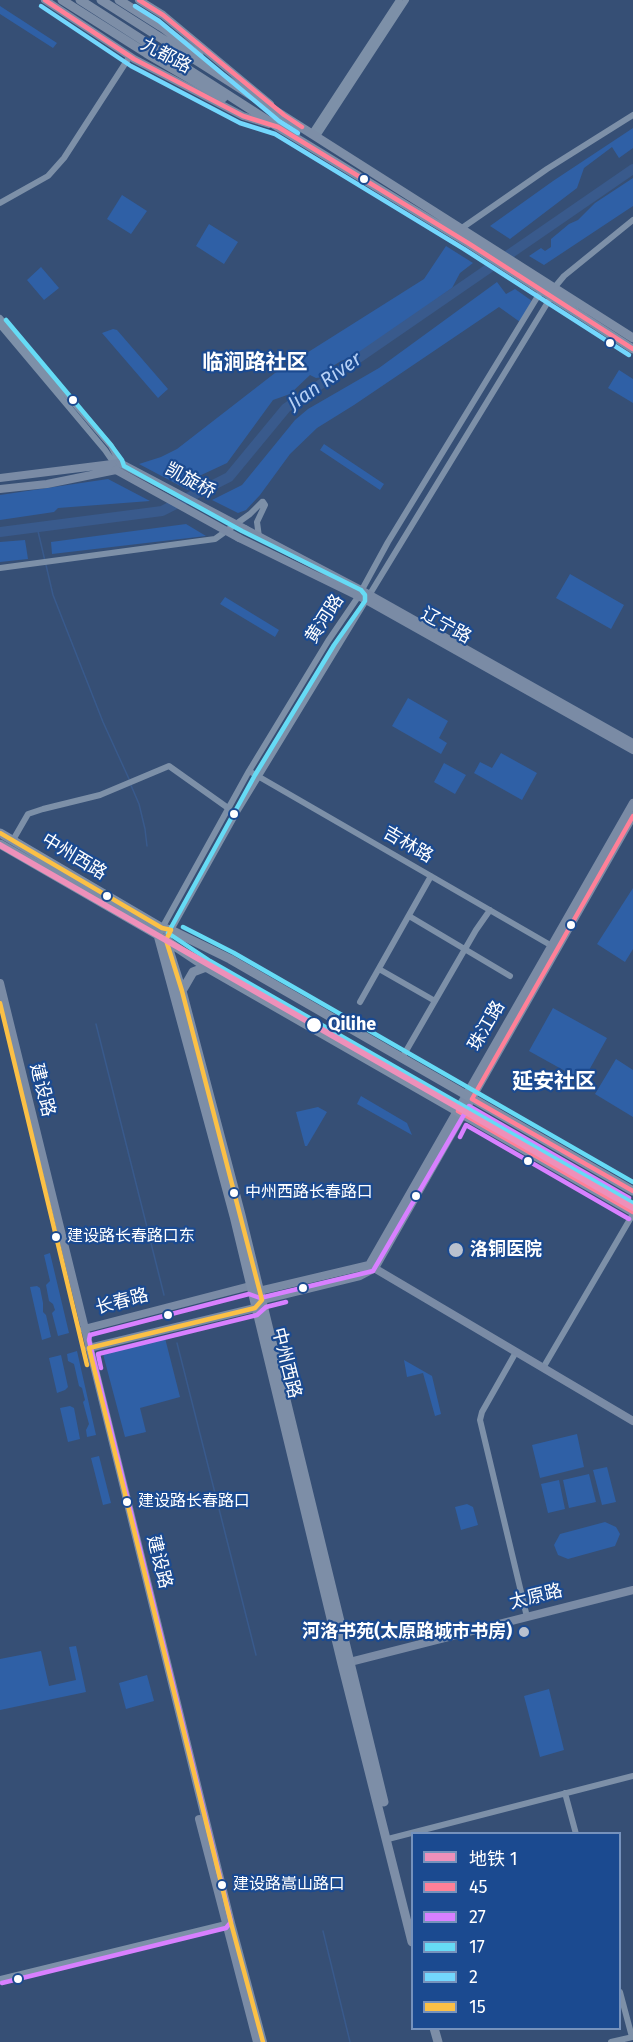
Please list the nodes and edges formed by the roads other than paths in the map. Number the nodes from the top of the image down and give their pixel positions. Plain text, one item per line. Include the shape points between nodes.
1 (45, 0) edge
2 (62, 0) edge
3 (80, 0) edge
4 (101, 0) edge
5 (119, 0) edge
6 (139, 0) edge
7 (399, 0) edge
8 (406, 0) edge
9 (130, 56) junction
10 (259, 99) junction
11 (285, 115) junction
12 (633, 115) edge
13 (278, 127) junction
14 (314, 134) junction
15 (0, 203) edge
16 (633, 220) edge
17 (462, 228) junction
18 (472, 239) junction
19 (541, 291) junction
20 (553, 293) junction
21 (0, 318) edge
22 (0, 326) edge
23 (633, 338) edge
24 (633, 349) edge
25 (119, 467) junction
26 (0, 478) edge
27 (0, 489) edge
28 (245, 529) joint
29 (239, 537) joint
30 (259, 537) junction
31 (0, 568) edge
32 (363, 596) junction
33 (633, 742) edge
34 (633, 750) edge
35 (249, 771) junction
36 (259, 777) junction
37 (633, 803) edge
38 (228, 808) junction
39 (633, 816) edge
40 (0, 833) edge
41 (13, 840) junction
42 (0, 844) edge
43 (431, 876) junction
44 (490, 910) junction
45 (409, 916) junction
46 (163, 931) junction
47 (166, 940) junction
48 (552, 946) junction
49 (465, 949) junction
50 (206, 967) junction
51 (379, 969) junction
52 (510, 976) dead end
53 (0, 983) edge
54 (182, 991) junction
55 (435, 1001) junction
56 (360, 1002) dead end
57 (0, 1003) edge
58 (402, 1058) junction
59 (469, 1098) junction
60 (461, 1113) junction
61 (633, 1191) edge
62 (633, 1213) edge
63 (372, 1266) junction
64 (250, 1286) junction
65 (259, 1300) junction
66 (84, 1329) junction
67 (81, 1340) junction
68 (89, 1348) junction
69 (516, 1352) junction
70 (543, 1368) junction
71 (633, 1421) edge
72 (633, 1590) edge
73 (527, 1617) junction
74 (346, 1663) junction
75 (633, 1776) edge
76 (565, 1793) junction
77 (413, 1832) edge
78 (576, 1832) edge
79 (411, 1833) edge
80 (390, 1838) junction
81 (411, 1913) edge
82 (228, 1922) junction
83 (411, 1937) edge
84 (0, 1978) edge
85 (621, 1996) edge
86 (632, 2037) edge
87 (257, 2042) edge
88 (263, 2042) edge
89 (611, 2042) edge

1 - 9 main road, 九都路
2 - 13 main road via 146,54
3 - 13 main road, 九都路
4 - 10 main road, 九都路
5 - 10 main road
6 - 11 main road, 九都路 via 163,15
7 - 14 street
8 - 14 street
9 - 13 main road, 九都路 via 243,116
9 - 15 street via 64,158 48,176
10 - 11 main road, 九都路
11 - 14 main road, 九都路
12 - 17 street
13 - 18 main road, 九都路
14 - 17 main road, 九都路
16 - 20 street, 黄河路 via 564,276
17 - 18 main road, 九都路
18 - 19 main road
18 - 20 main road via 536,276
19 - 20 main road
19 - 32 street, 黄河路 via 388,542
20 - 23 main road
20 - 24 main road
20 - 32 street, 黄河路
21 - 25 street via 111,446
22 - 25 street
25 - 26 main road
25 - 27 main road via 47,484
25 - 28 main road, 凯旋桥, bridge
25 - 29 main road, 凯旋桥, bridge
28 - 30 main road, 辽宁路
29 - 32 main road, 辽宁路
30 - 31 street via 257,522 265,505 262,502 215,539
30 - 32 main road, 辽宁路
32 - 33 main road, 辽宁路
32 - 34 main road, 辽宁路
32 - 35 street, 黄河路 via 328,641
32 - 36 street, 黄河路
35 - 36 street, 吉林路
35 - 38 street, 黄河路
36 - 43 street, 吉林路
36 - 46 street, 黄河路
37 - 48 main road, 珠江路
38 - 41 street via 169,766 83,800 28,814
38 - 46 street, 黄河路
39 - 59 main road, 珠江路
40 - 41 main road, 中州西路
41 - 46 main road, 中州西路
42 - 46 main road, 中州西路
43 - 44 street, 吉林路
43 - 45 street
44 - 48 street, 吉林路
44 - 49 street
45 - 49 street
45 - 51 street
46 - 47 main road
46 - 58 main road via 230,959
46 - 64 main road, 中州西路
47 - 50 main road
47 - 54 main road, 中州西路
48 - 59 main road, 珠江路
49 - 52 street
49 - 55 street
50 - 54 main road via 193,972
50 - 60 main road
51 - 55 street
51 - 56 street
53 - 66 main road, 建设路
54 - 65 main road, 中州西路
55 - 58 street
57 - 67 main road, 建设路
58 - 59 main road
59 - 60 main road, 珠江路
59 - 61 main road
60 - 62 main road
60 - 63 main road, 珠江路
62 - 70 street
63 - 65 main road, 长春路 via 360,1276
63 - 69 main road
64 - 65 main road, 中州西路
64 - 65 main road
64 - 66 main road, 长春路
65 - 68 main road, 长春路
65 - 74 main road, 中州西路
66 - 67 main road, 长春路
66 - 68 main road, 建设路
67 - 68 main road
67 - 82 main road, 建设路
68 - 82 main road, 建设路
69 - 70 main road
69 - 73 street via 480,1420
70 - 71 main road
72 - 73 main road, 太原路
73 - 74 main road, 太原路
74 - 80 main road, 中州西路
75 - 76 street
76 - 77 street
76 - 78 street
79 - 80 street
80 - 81 main road, 中州西路
80 - 83 main road, 中州西路
82 - 84 street
82 - 87 main road, 建设路
82 - 88 main road, 建设路
85 - 86 street
86 - 89 street

